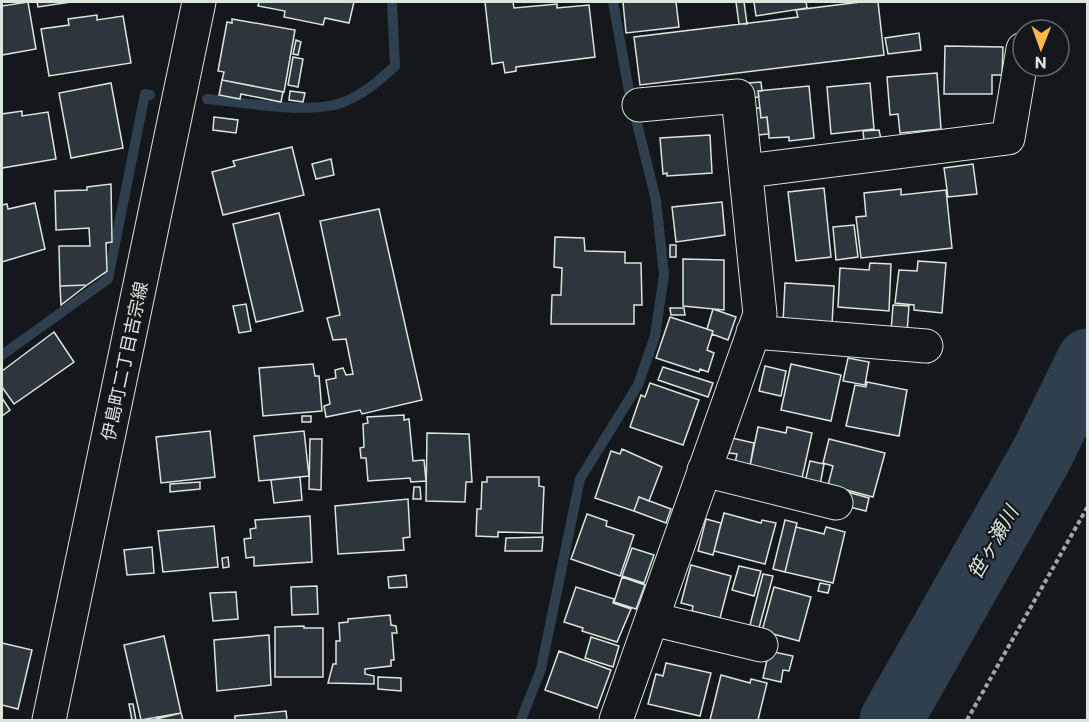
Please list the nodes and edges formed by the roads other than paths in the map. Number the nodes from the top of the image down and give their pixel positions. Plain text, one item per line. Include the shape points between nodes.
1 (199, 2) edge
2 (1018, 78) edge
3 (639, 105) dead end
4 (747, 171) junction
5 (753, 332) junction
6 (927, 346) dead end
7 (704, 470) junction
8 (836, 503) dead end
9 (652, 619) junction
10 (761, 645) dead end
11 (49, 720) edge
12 (616, 720) edge

1 - 11 street, 伊島町二丁目吉宗線
2 - 4 street via 1008,138
3 - 4 street via 738,96
4 - 5 street via 759,314
5 - 6 street
5 - 7 street
7 - 8 street
7 - 9 street
9 - 10 street
9 - 12 street

